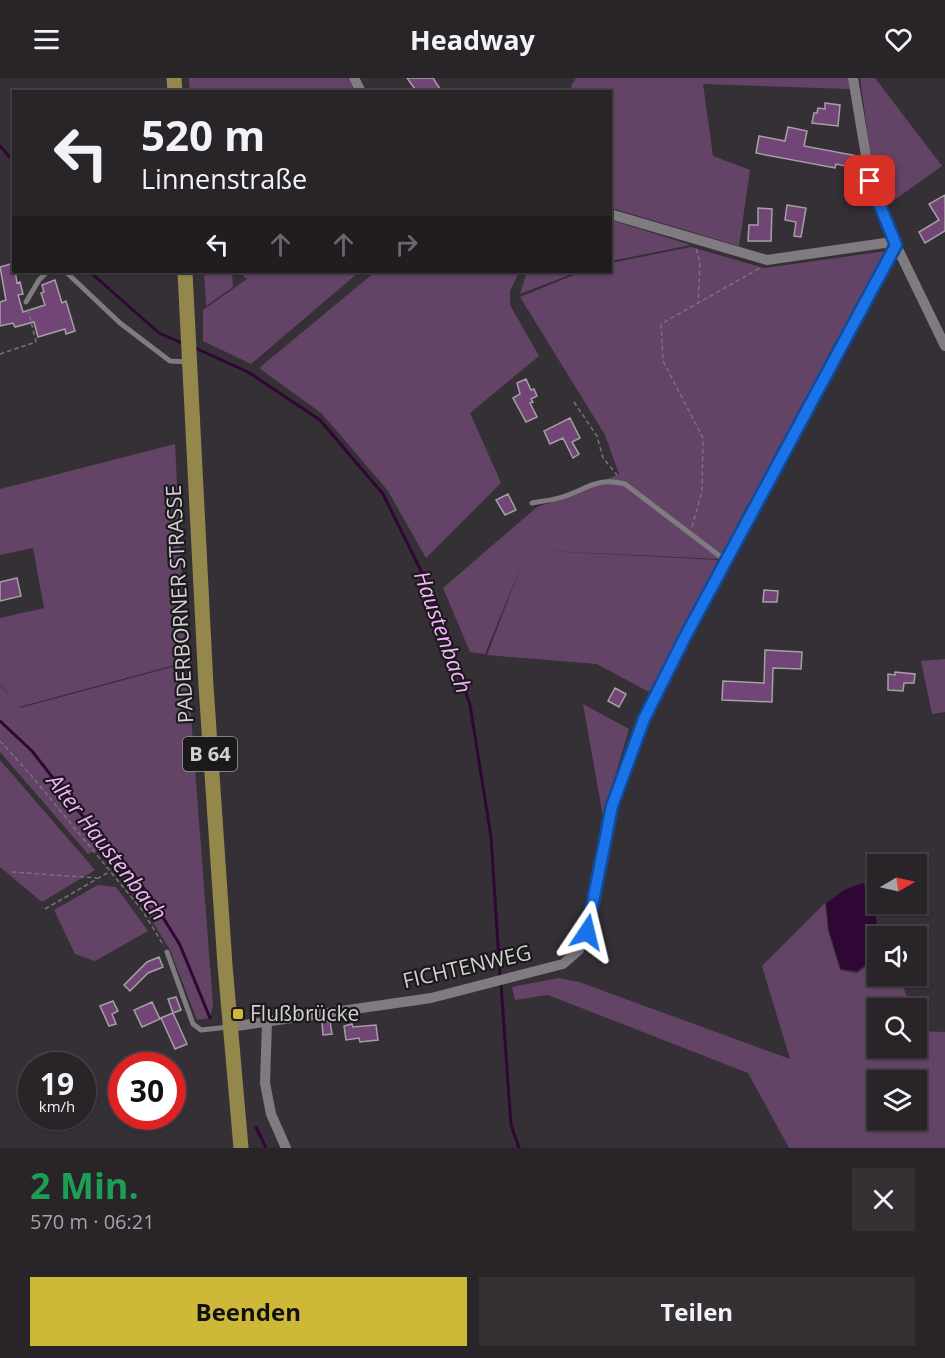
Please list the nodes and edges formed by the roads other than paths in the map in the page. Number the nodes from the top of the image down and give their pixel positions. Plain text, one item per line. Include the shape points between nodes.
1 (853, 78) edge
2 (612, 215) edge
3 (896, 245) junction
4 (46, 273) edge
5 (67, 273) edge
6 (185, 273) edge
7 (26, 302) road end
8 (945, 346) edge
9 (189, 361) junction
10 (532, 503) dead end
11 (726, 561) junction
12 (167, 952) road end
13 (267, 1022) junction
14 (230, 1027) junction
15 (241, 1148) edge
16 (286, 1148) edge

1 - 3 street via 871,186
2 - 3 street via 767,260 885,243
3 - 8 street
3 - 11 street, FICHTENWEG
4 - 7 lane
5 - 9 lane via 120,323 170,361
6 - 9 main road, PADERBORNER STRASSE / B 64
9 - 14 main road, PADERBORNER STRASSE / B 64 via 206,686
10 - 11 lane via 566,496 588,485 610,481 625,484
11 - 13 street, FICHTENWEG via 644,719 612,806 587,932 579,950 563,964 431,998
12 - 14 lane via 193,1024 201,1030
13 - 14 street, FICHTENWEG
13 - 16 street via 266,1083 271,1114
14 - 15 main road, PADERBORNER STRASSE / B 64

